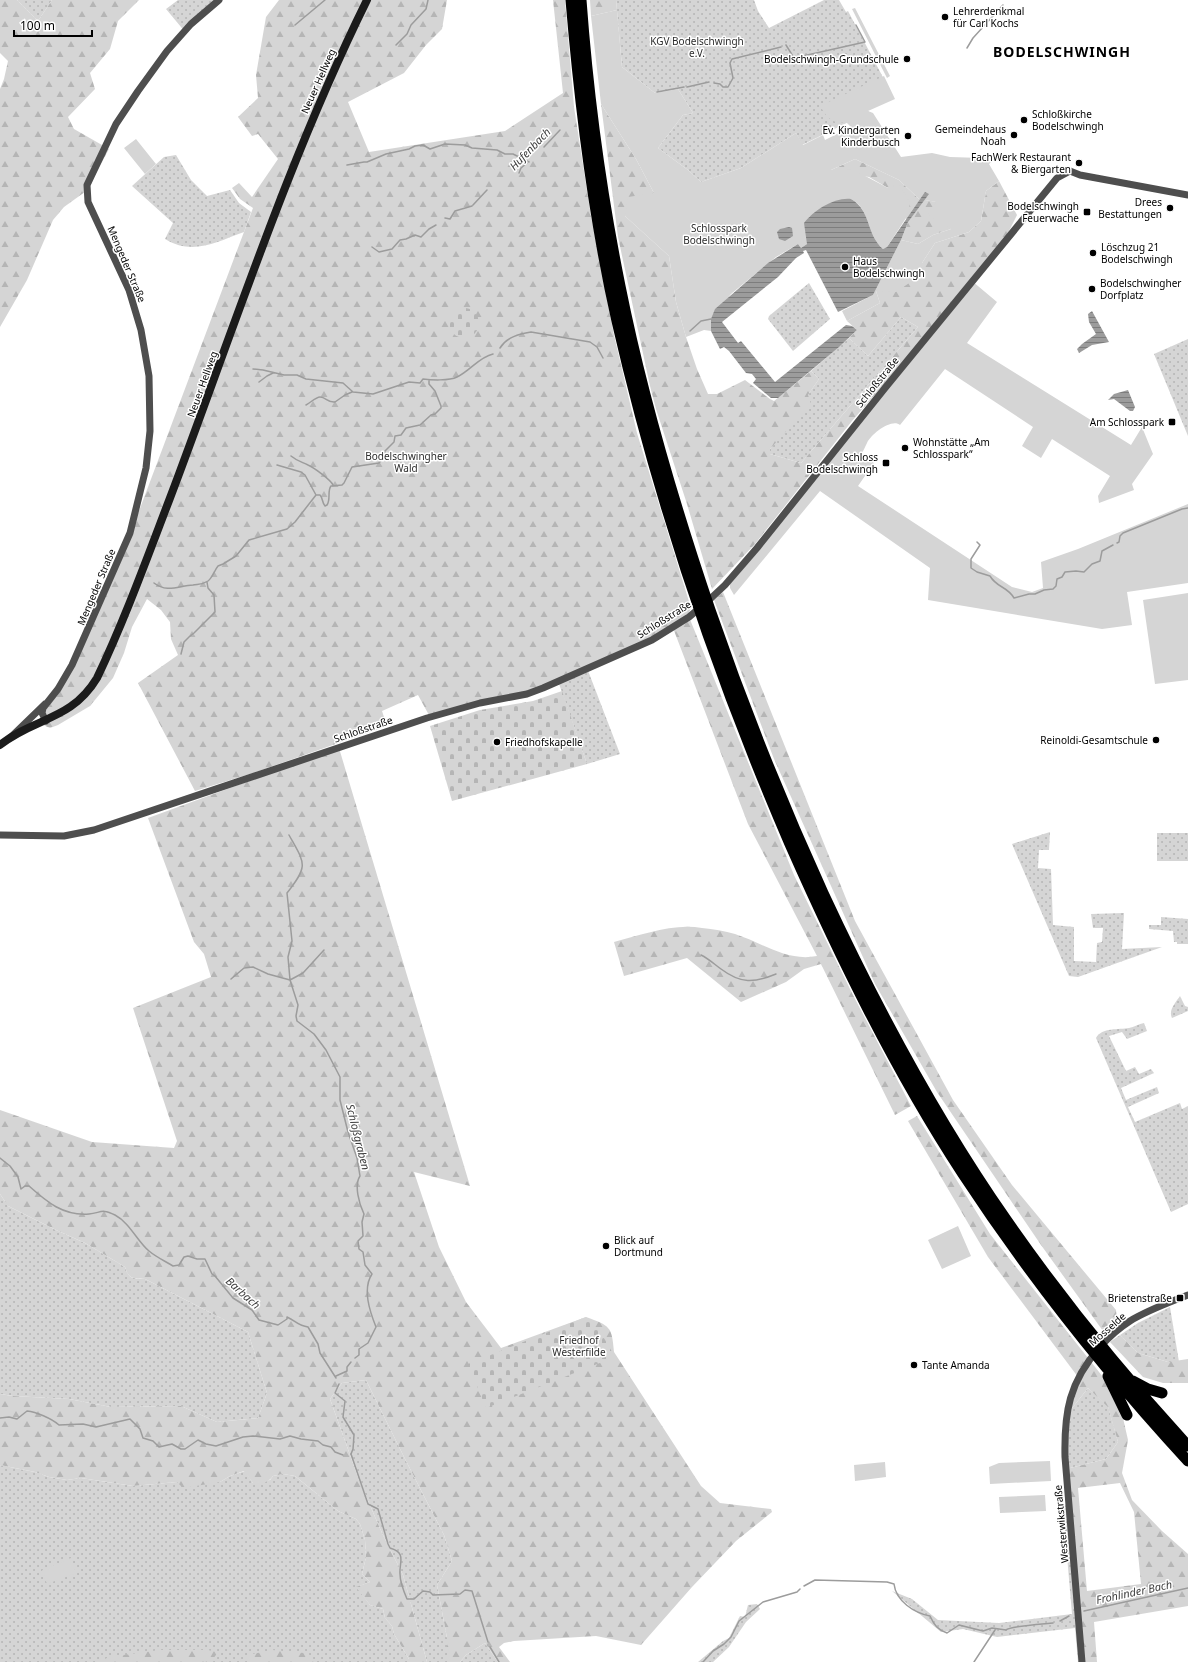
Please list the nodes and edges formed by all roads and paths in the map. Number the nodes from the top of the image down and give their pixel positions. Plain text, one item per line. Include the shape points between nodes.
1 (219, 0) edge
2 (367, 0) edge
3 (571, 0) edge
4 (581, 0) edge
5 (1188, 195) edge
6 (641, 398) junction
7 (644, 412) junction
8 (46, 703) junction
9 (46, 720) junction
10 (12, 736) junction
11 (0, 745) edge
12 (0, 836) edge
13 (1188, 1295) edge
14 (1102, 1363) junction
15 (1127, 1377) junction
16 (1074, 1384) joint
17 (1162, 1393) dead end
18 (1126, 1415) dead end
19 (1188, 1446) edge
20 (1188, 1461) edge
21 (1082, 1662) edge

1 - 8 street, Mengeder Straße via 191,24 138,91 116,124 87,185 88,202 129,290 141,330 149,376 150,431 146,468 130,533 72,665
2 - 9 main road, Neuer Hellweg via 330,76 292,168 155,538 101,669 92,686 79,700 64,712
3 - 6 highway via 583,120 599,230 617,319
4 - 6 highway via 592,115 603,191
5 - 12 street, Schloßstraße via 1070,171 1059,176 723,587 685,619 652,640 533,692 427,718 94,830 64,836
6 - 7 highway
7 - 14 highway via 677,544 730,697 808,885 905,1077 962,1171 1024,1262
7 - 15 highway via 663,461 689,547 741,698 789,816 860,970 921,1085 985,1188 1055,1287
8 - 9 street via 42,711
8 - 10 street, Mengeder Straße
9 - 10 main road, Neuer Hellweg
10 - 11 main road
13 - 16 street, Mosselde via 1128,1322 1103,1344
14 - 18 highway
14 - 20 highway
15 - 17 highway
15 - 19 highway
16 - 21 street, Westerwikstraße via 1066,1416 1065,1457

